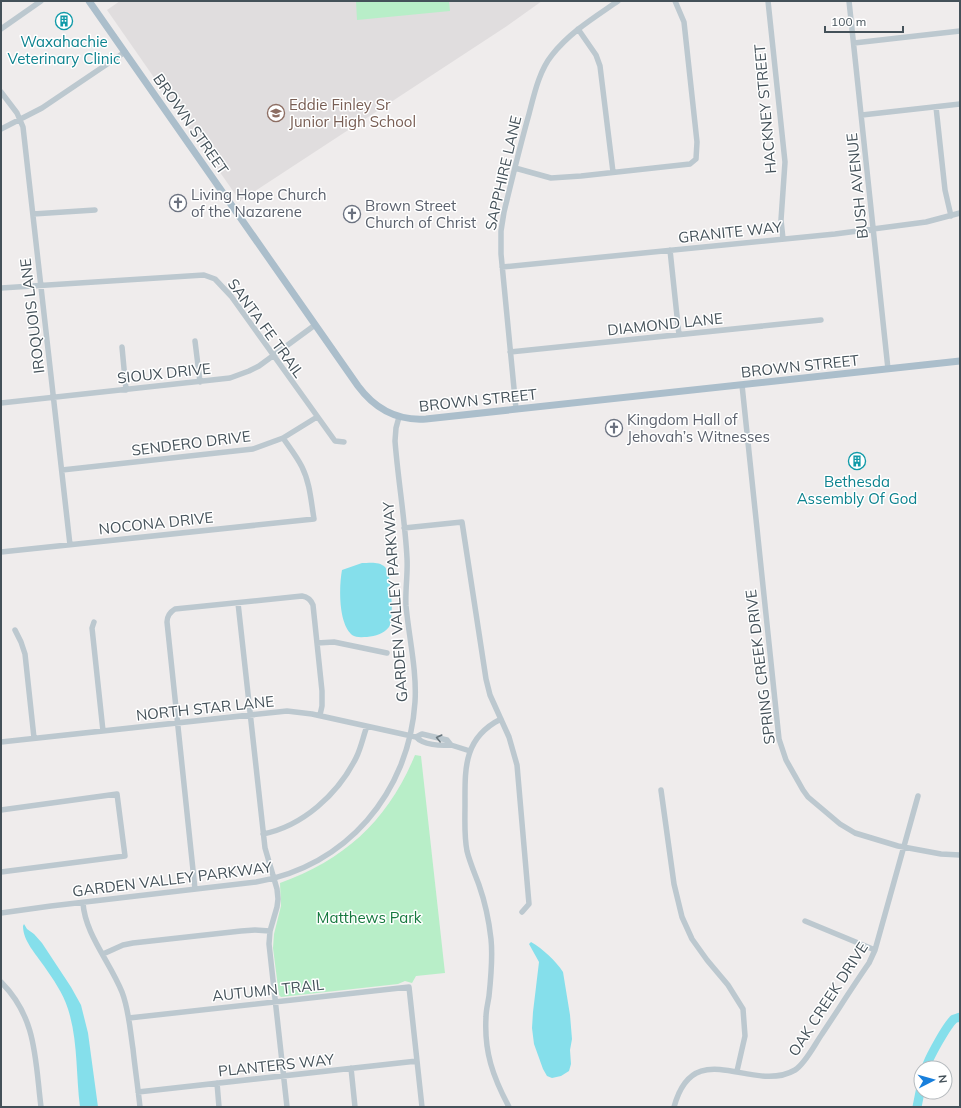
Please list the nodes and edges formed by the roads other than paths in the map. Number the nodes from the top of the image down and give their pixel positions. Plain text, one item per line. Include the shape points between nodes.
1 (41, 1) edge
2 (89, 1) edge
3 (618, 1) edge
4 (675, 1) edge
5 (768, 1) edge
6 (849, 1) edge
7 (1, 29) edge
8 (578, 29) junction
9 (960, 31) edge
10 (854, 43) junction
11 (125, 52) junction
12 (1, 92) edge
13 (960, 104) edge
14 (936, 107) junction
15 (862, 115) junction
16 (20, 119) junction
17 (1, 128) edge
18 (515, 168) junction
19 (613, 172) junction
20 (95, 210) dead end
21 (33, 214) junction
22 (960, 214) edge
23 (951, 216) junction
24 (873, 229) junction
25 (783, 239) junction
26 (670, 250) junction
27 (502, 267) junction
28 (40, 285) junction
29 (1, 288) edge
30 (821, 320) dead end
31 (315, 325) junction
32 (679, 335) junction
33 (195, 341) dead end
34 (122, 347) dead end
35 (510, 352) junction
36 (273, 356) junction
37 (960, 361) edge
38 (888, 369) junction
39 (200, 382) junction
40 (742, 385) junction
41 (126, 390) junction
42 (54, 397) junction
43 (1, 403) edge
44 (516, 409) junction
45 (317, 417) junction
46 (399, 417) junction
47 (283, 438) junction
48 (344, 442) dead end
49 (62, 470) junction
50 (404, 528) junction
51 (70, 545) junction
52 (1, 552) edge
53 (238, 603) junction
54 (94, 622) dead end
55 (15, 630) dead end
56 (317, 643) junction
57 (387, 653) dead end
58 (250, 715) junction
59 (320, 715) junction
60 (501, 719) junction
61 (177, 723) junction
62 (367, 726) junction
63 (103, 731) junction
64 (410, 735) junction
65 (34, 738) junction
66 (1, 742) edge
67 (470, 751) junction
68 (661, 790) dead end
69 (918, 796) dead end
70 (1, 810) edge
71 (263, 834) junction
72 (904, 847) junction
73 (960, 855) edge
74 (1, 872) edge
75 (273, 878) junction
76 (195, 889) junction
77 (83, 903) junction
78 (522, 912) dead end
79 (1, 913) edge
80 (805, 921) dead end
81 (270, 931) junction
82 (875, 950) junction
83 (103, 954) junction
84 (1, 982) edge
85 (276, 1001) junction
86 (129, 1018) junction
87 (417, 1061) junction
88 (350, 1068) junction
89 (737, 1071) junction
90 (284, 1075) junction
91 (217, 1083) junction
92 (138, 1092) junction
93 (41, 1107) edge
94 (140, 1107) edge
95 (219, 1107) edge
96 (288, 1107) edge
97 (355, 1107) edge
98 (422, 1107) edge
99 (509, 1107) edge
100 (674, 1107) edge

1 - 7 street
2 - 11 main road, BROWN STREET
3 - 8 street, SAPPHIRE LANE
4 - 19 street via 684,22 697,142 696,159 690,164
5 - 25 street, HACKNEY STREET via 785,162 781,220
6 - 10 street, BUSH AVENUE
8 - 18 street, SAPPHIRE LANE via 550,56 541,75
8 - 19 street via 596,55 600,66
9 - 10 street
10 - 15 street, BUSH AVENUE
11 - 16 street via 42,108
11 - 31 main road, BROWN STREET
12 - 16 street, IROQUOIS LANE
13 - 14 street
14 - 15 street
14 - 23 street via 945,190
15 - 24 street, BUSH AVENUE
16 - 17 street
16 - 21 street, IROQUOIS LANE
18 - 19 street via 551,178
18 - 27 street, SAPPHIRE LANE via 501,230
20 - 21 street
21 - 28 street, IROQUOIS LANE
22 - 23 street, GRANITE WAY
23 - 24 street, GRANITE WAY
24 - 25 street, GRANITE WAY
24 - 38 street, BUSH AVENUE
25 - 26 street, GRANITE WAY
26 - 27 street, GRANITE WAY
26 - 32 street
27 - 35 street, SAPPHIRE LANE
28 - 29 street, SANTA FE TRAIL
28 - 36 street, SANTA FE TRAIL via 204,275 212,277 231,296
28 - 42 street, IROQUOIS LANE
30 - 32 street, DIAMOND LANE
31 - 36 street, SIOUX DRIVE
31 - 46 main road, BROWN STREET via 369,399
32 - 35 street, DIAMOND LANE
33 - 39 street
34 - 41 street
35 - 44 street, SAPPHIRE LANE
36 - 39 street, SIOUX DRIVE via 240,375
36 - 45 street, SANTA FE TRAIL
37 - 38 main road, BROWN STREET
38 - 40 main road, BROWN STREET
39 - 41 street, SIOUX DRIVE
40 - 44 main road, BROWN STREET
40 - 72 street, SPRING CREEK DRIVE via 782,749 808,797 840,824 855,833
41 - 42 street, SIOUX DRIVE
42 - 43 street, SIOUX DRIVE
42 - 49 street, IROQUOIS LANE
44 - 46 main road, BROWN STREET via 426,419
45 - 47 street, SENDERO DRIVE
45 - 48 street, SANTA FE TRAIL via 335,441
46 - 50 street, GARDEN VALLEY PARKWAY via 395,441
47 - 49 street, SENDERO DRIVE via 253,449
47 - 51 street, NOCONA DRIVE via 306,477 314,519
49 - 51 street, IROQUOIS LANE
50 - 60 street via 462,522 486,679
50 - 64 street, GARDEN VALLEY PARKWAY via 407,558 406,601 415,691
51 - 52 street, NOCONA DRIVE
53 - 56 street via 302,596 309,599 313,605
53 - 58 street
53 - 61 street via 175,609 169,614 167,622
54 - 63 street via 92,628
55 - 65 street via 24,654
56 - 57 street via 334,642
56 - 59 street via 322,691
58 - 59 street, NORTH STAR LANE via 287,711
58 - 61 street, NORTH STAR LANE
58 - 71 street
59 - 62 street, NORTH STAR LANE
60 - 67 street via 485,730
60 - 78 street via 517,765 529,904
61 - 63 street, NORTH STAR LANE
61 - 76 street
62 - 64 street, NORTH STAR LANE
62 - 71 street via 356,758 334,791 299,820
63 - 65 street, NORTH STAR LANE
64 - 67 street, NORTH STAR LANE via 420,741 451,745
64 - 75 street, GARDEN VALLEY PARKWAY via 402,764 392,785 367,822 325,856 296,871
65 - 66 street, NORTH STAR LANE
67 - 99 street via 465,769 466,837 491,936 486,1042 493,1074
68 - 89 street via 676,895 682,917 692,939 728,985 743,1009 745,1036
69 - 72 street, OAK CREEK DRIVE
70 - 74 street via 117,794 125,856
71 - 75 street via 266,857
72 - 73 street, SPRING CREEK DRIVE
72 - 82 street, OAK CREEK DRIVE
75 - 76 street, GARDEN VALLEY PARKWAY
75 - 81 street via 278,899
76 - 77 street, GARDEN VALLEY PARKWAY
77 - 79 street, GARDEN VALLEY PARKWAY
77 - 83 street via 91,933
80 - 82 street
81 - 83 street via 241,931 133,943
81 - 85 street via 269,944
82 - 89 street, OAK CREEK DRIVE via 869,963 797,1069 787,1074 768,1077
83 - 86 street via 114,972
84 - 93 street via 23,1011 30,1028
85 - 86 street, AUTUMN TRAIL
85 - 87 street, AUTUMN TRAIL via 409,987
85 - 90 street
86 - 92 street
87 - 88 street, PLANTERS WAY
87 - 98 street
88 - 90 street, PLANTERS WAY
88 - 97 street
89 - 100 street, OAK CREEK DRIVE via 711,1069 692,1075 681,1086
90 - 91 street, PLANTERS WAY
90 - 96 street
91 - 92 street, PLANTERS WAY
91 - 95 street
92 - 94 street

